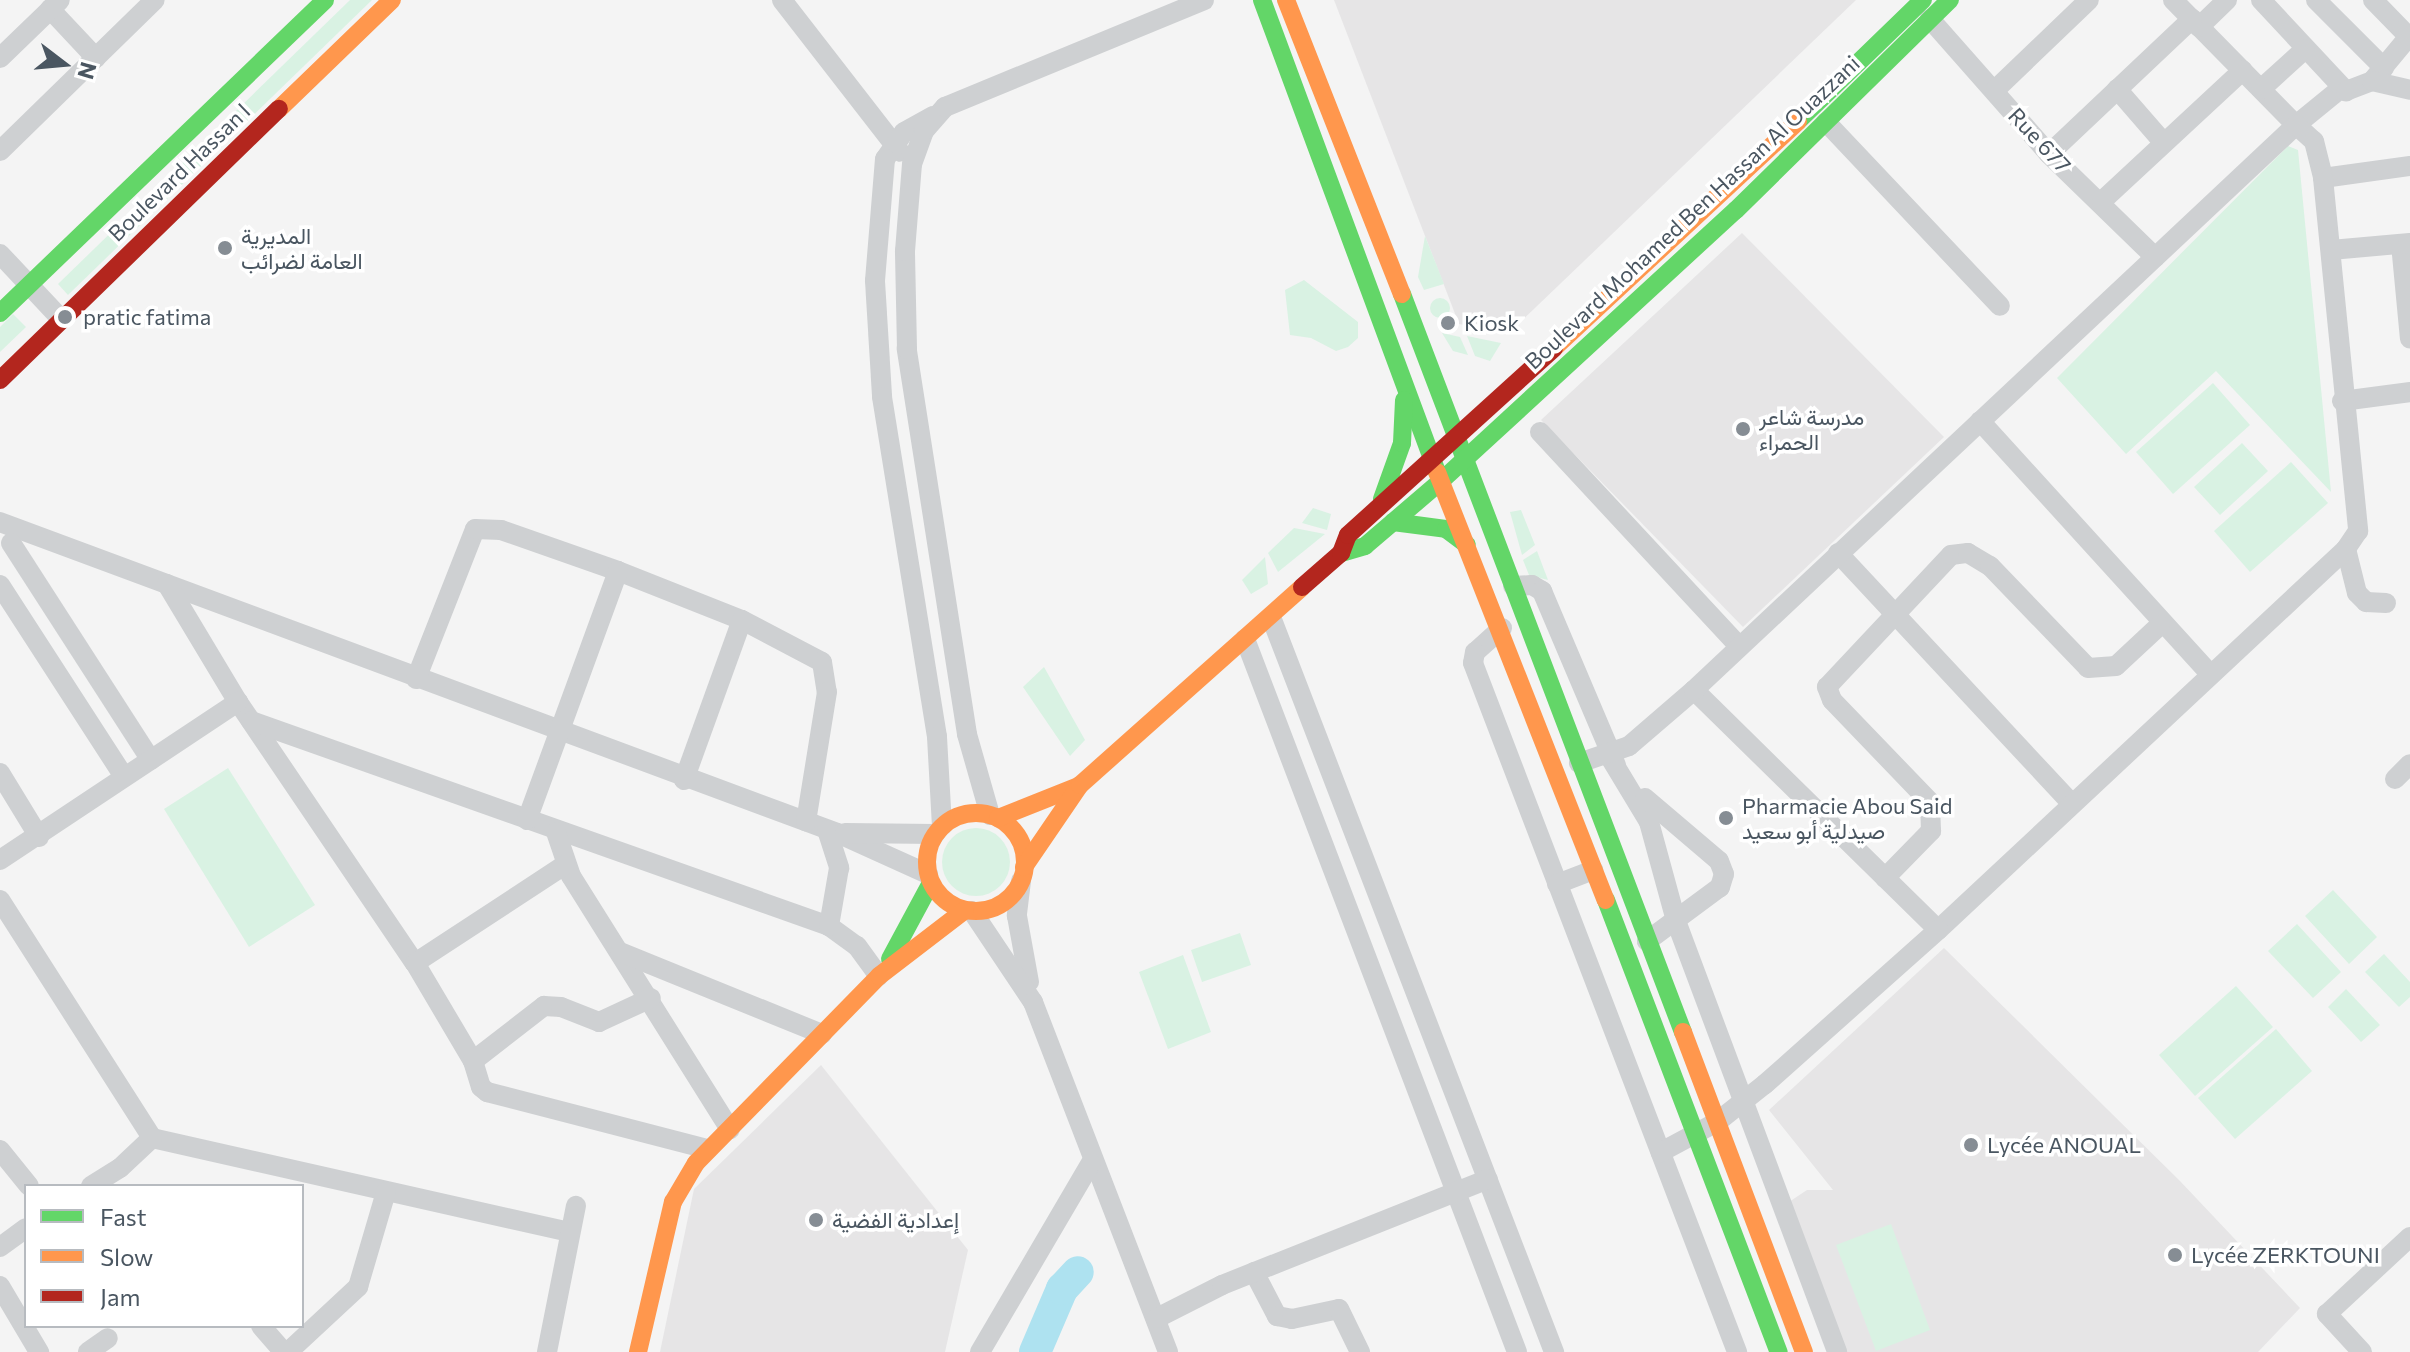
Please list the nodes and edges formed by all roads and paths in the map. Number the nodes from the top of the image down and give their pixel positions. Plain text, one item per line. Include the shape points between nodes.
1 (155, 0) edge
2 (325, 0) edge
3 (392, 0) edge
4 (782, 0) edge
5 (1204, 0) edge
6 (1262, 0) edge
7 (1286, 0) edge
8 (1950, 0) edge
9 (2089, 0) edge
10 (2173, 0) edge
11 (2227, 0) edge
12 (2316, 0) edge
13 (2373, 0) edge
14 (2266, 2) edge
15 (55, 5) edge
16 (1926, 10) edge
17 (2196, 23) junction
18 (2409, 36) edge
19 (2305, 49) junction
20 (0, 58) edge
21 (96, 58) junction
22 (2243, 70) junction
23 (2378, 74) junction
24 (2117, 89) junction
25 (2261, 89) junction
26 (2340, 89) junction
27 (1995, 90) junction
28 (2410, 90) edge
29 (933, 116) junction
30 (1826, 122) junction
31 (2296, 125) junction
32 (2163, 142) junction
33 (893, 144) junction
34 (0, 151) edge
35 (2049, 154) junction
36 (912, 164) junction
37 (2410, 166) edge
38 (2323, 178) junction
39 (2102, 201) junction
40 (2406, 243) edge
41 (2331, 250) junction
42 (0, 254) edge
43 (2155, 257) junction
44 (28, 287) junction
45 (2000, 306) dead end
46 (0, 313) edge
47 (60, 318) junction
48 (2410, 339) edge
49 (1432, 369) junction
50 (0, 380) edge
51 (1403, 384) junction
52 (912, 391) junction
53 (2410, 392) edge
54 (1502, 393) junction
55 (882, 397) junction
56 (2342, 401) junction
57 (1517, 408) junction
58 (1980, 421) junction
59 (1540, 432) dead end
60 (1457, 434) junction
61 (1466, 457) junction
62 (1431, 459) junction
63 (1440, 482) junction
64 (1378, 507) junction
65 (1393, 522) junction
66 (1492, 531) junction
67 (7, 537) edge
68 (1467, 545) junction
69 (2346, 549) junction
70 (1341, 553) junction
71 (1838, 553) junction
72 (618, 571) junction
73 (167, 584) junction
74 (0, 585) edge
75 (1513, 586) junction
76 (2386, 603) dead end
77 (1893, 613) junction
78 (1271, 617) junction
79 (742, 620) junction
80 (2160, 625) junction
81 (1502, 628) junction
82 (1245, 639) junction
83 (1739, 646) junction
84 (2210, 674) junction
85 (416, 679) junction
86 (1694, 690) junction
87 (238, 702) junction
88 (251, 721) junction
89 (563, 732) junction
90 (1608, 754) junction
91 (151, 760) junction
92 (1579, 763) junction
93 (2410, 764) edge
94 (0, 773) edge
95 (123, 775) junction
96 (2395, 779) dead end
97 (684, 780) junction
98 (1080, 785) junction
99 (2072, 804) junction
100 (994, 816) junction
101 (527, 820) junction
102 (806, 821) junction
103 (1674, 827) junction
104 (939, 830) junction
105 (832, 831) junction
106 (556, 832) junction
107 (39, 837) junction
108 (1654, 842) junction
109 (0, 860) edge
110 (565, 865) junction
111 (1593, 870) junction
112 (1023, 874) junction
113 (930, 878) junction
114 (1885, 878) junction
115 (1557, 884) junction
116 (0, 900) edge
117 (968, 911) junction
118 (1676, 921) junction
119 (829, 926) junction
120 (1938, 930) junction
121 (1647, 941) junction
122 (620, 952) junction
123 (415, 963) junction
124 (879, 976) junction
125 (651, 998) junction
126 (1033, 1002) junction
127 (822, 1034) junction
128 (473, 1061) junction
129 (1742, 1105) junction
130 (1717, 1122) junction
131 (730, 1129) junction
132 (1695, 1131) junction
133 (152, 1138) junction
134 (708, 1149) junction
135 (0, 1150) edge
136 (1661, 1152) junction
137 (1091, 1163) junction
138 (125, 1177) edge
139 (1488, 1179) junction
140 (27, 1184) edge
141 (99, 1184) edge
142 (386, 1192) junction
143 (1456, 1193) junction
144 (576, 1206) dead end
145 (24, 1229) edge
146 (570, 1232) junction
147 (2410, 1237) edge
148 (0, 1247) edge
149 (1254, 1272) junction
150 (0, 1286) edge
151 (1157, 1318) junction
152 (8, 1319) edge
153 (263, 1328) edge
154 (108, 1338) dead end
155 (39, 1352) edge
156 (88, 1352) edge
157 (286, 1352) edge
158 (547, 1352) edge
159 (638, 1352) edge
160 (980, 1352) edge
161 (1168, 1352) edge
162 (1360, 1352) edge
163 (1517, 1352) edge
164 (1554, 1352) edge
165 (1737, 1352) edge
166 (1779, 1352) edge
167 (1804, 1352) edge
168 (1837, 1352) edge
169 (2362, 1352) edge

1 - 21 street
2 - 44 main road, Boulevard Hassan I
3 - 47 main road, Boulevard Hassan I
4 - 33 street
5 - 29 street via 963,98
6 - 51 main road
7 - 49 main road
8 - 16 main road, Boulevard Mohamed Ben Hassan Al Ouazzani
9 - 27 street
10 - 17 street
11 - 17 street
12 - 23 street
13 - 18 street
14 - 19 street
15 - 20 street
15 - 21 street
16 - 27 street, Rue 677
16 - 30 main road, Boulevard Mohamed Ben Hassan Al Ouazzani
16 - 54 main road, Boulevard Mohamed Ben Hassan Al Ouazzani
17 - 22 street
17 - 24 street
18 - 23 street
19 - 25 street
19 - 26 street
21 - 34 street
22 - 25 street
22 - 32 street
23 - 26 street via 2352,92
23 - 28 street
24 - 32 street
24 - 35 street
25 - 31 street
26 - 31 street
27 - 35 street, Rue 677
29 - 33 street via 917,122
29 - 36 street
30 - 45 street
30 - 57 main road, Boulevard Mohamed Ben Hassan Al Ouazzani
31 - 38 street via 2314,141
31 - 43 street
32 - 39 street
33 - 36 street
33 - 55 street via 881,175 876,245
35 - 39 street, Rue 677
36 - 52 street via 904,301
37 - 38 street
38 - 41 street
39 - 43 street, Rue 677
40 - 41 street
40 - 48 street
41 - 56 street
42 - 44 street
43 - 58 street
44 - 46 main road, Boulevard Hassan I
44 - 47 street
47 - 50 main road, Boulevard Hassan I
49 - 54 main road via 1464,398 1479,401
49 - 60 main road
51 - 62 main road
51 - 64 main road via 1402,443
52 - 55 street
52 - 100 street via 967,734
53 - 56 street
54 - 60 main road, Boulevard Mohamed Ben Hassan Al Ouazzani
55 - 104 street via 937,737
56 - 69 street via 2359,518 2358,531
57 - 61 main road, Boulevard Mohamed Ben Hassan Al Ouazzani
57 - 66 main road via 1491,466
58 - 71 street
58 - 80 street via 2075,522
59 - 83 street
60 - 61 main road
60 - 62 main road, Boulevard Mohamed Ben Hassan Al Ouazzani
61 - 63 main road, Boulevard Mohamed Ben Hassan Al Ouazzani
61 - 66 main road
62 - 63 main road
62 - 64 main road, Boulevard Mohamed Ben Hassan Al Ouazzani
63 - 65 main road, Boulevard Mohamed Ben Hassan Al Ouazzani
63 - 68 main road
64 - 70 main road, Boulevard Mohamed Ben Hassan Al Ouazzani via 1346,538
65 - 68 main road via 1446,529
65 - 70 main road, Boulevard Mohamed Ben Hassan Al Ouazzani via 1361,549
66 - 75 main road
67 - 73 street
67 - 91 street
68 - 81 main road
69 - 76 street via 2357,593 2366,602
69 - 84 street
70 - 78 main road
71 - 77 street
71 - 83 street
72 - 79 street
72 - 85 street via 501,530 475,529
72 - 89 street via 571,694
73 - 85 street
73 - 87 street
74 - 95 street
75 - 90 street via 1532,585 1542,591
75 - 92 main road
77 - 80 street via 1951,555 1968,553 1990,566 2088,668 2116,666
77 - 99 street
77 - 114 street via 1827,687 1832,700 1930,802 1931,831
78 - 82 main road
78 - 139 street
79 - 97 street
79 - 102 street via 822,662 827,692
80 - 84 street
81 - 111 main road
81 - 115 street via 1475,652 1473,663
82 - 98 main road
82 - 143 street
83 - 86 street
84 - 99 street
85 - 89 street
86 - 90 street via 1629,746
86 - 114 street
87 - 88 street
87 - 91 street
88 - 101 street
88 - 123 street
89 - 97 street
89 - 101 street
90 - 92 street
90 - 103 street
90 - 108 street via 1649,822
91 - 95 street
92 - 121 main road
93 - 96 street
94 - 107 street
95 - 107 street
97 - 102 street
98 - 100 main road
98 - 112 main road via 1048,825
99 - 120 street
100 - 104 main road via 964,814
100 - 112 main road via 1019,839
101 - 106 street
102 - 105 street
103 - 108 street
103 - 118 street via 1719,861 1724,874 1720,887
104 - 105 street
104 - 113 main road
105 - 113 street
105 - 119 street via 839,868
106 - 110 street
106 - 119 street
107 - 109 street
108 - 118 street
110 - 122 street
110 - 123 street
111 - 115 street
111 - 132 main road
112 - 117 main road via 1001,904
112 - 126 street via 1017,916
113 - 117 main road via 951,905
113 - 124 main road
114 - 120 street
115 - 136 street
116 - 133 street
117 - 124 main road
117 - 126 street
118 - 121 street
118 - 129 street
119 - 124 street via 857,946
120 - 129 street
121 - 130 main road
122 - 125 street
122 - 127 street
123 - 128 street
124 - 127 main road
125 - 128 street via 599,1022 544,1006
125 - 131 street
126 - 137 street
127 - 131 main road
128 - 134 street via 487,1092
129 - 130 street
129 - 168 street
130 - 132 street
130 - 167 main road
131 - 134 main road
132 - 136 street
132 - 166 main road
133 - 138 street
133 - 142 street
134 - 159 main road via 673,1202
135 - 140 street
136 - 165 street
137 - 151 street
137 - 160 street
138 - 141 street
139 - 143 street
139 - 164 street
142 - 146 street
142 - 157 street via 358,1287
143 - 149 street
143 - 163 street
144 - 146 street
145 - 148 street
146 - 158 street
147 - 169 street via 2327,1314
149 - 151 street
149 - 162 street via 1277,1316 1292,1319 1339,1309
150 - 152 street
151 - 161 street
152 - 155 street
153 - 157 street
154 - 156 street

